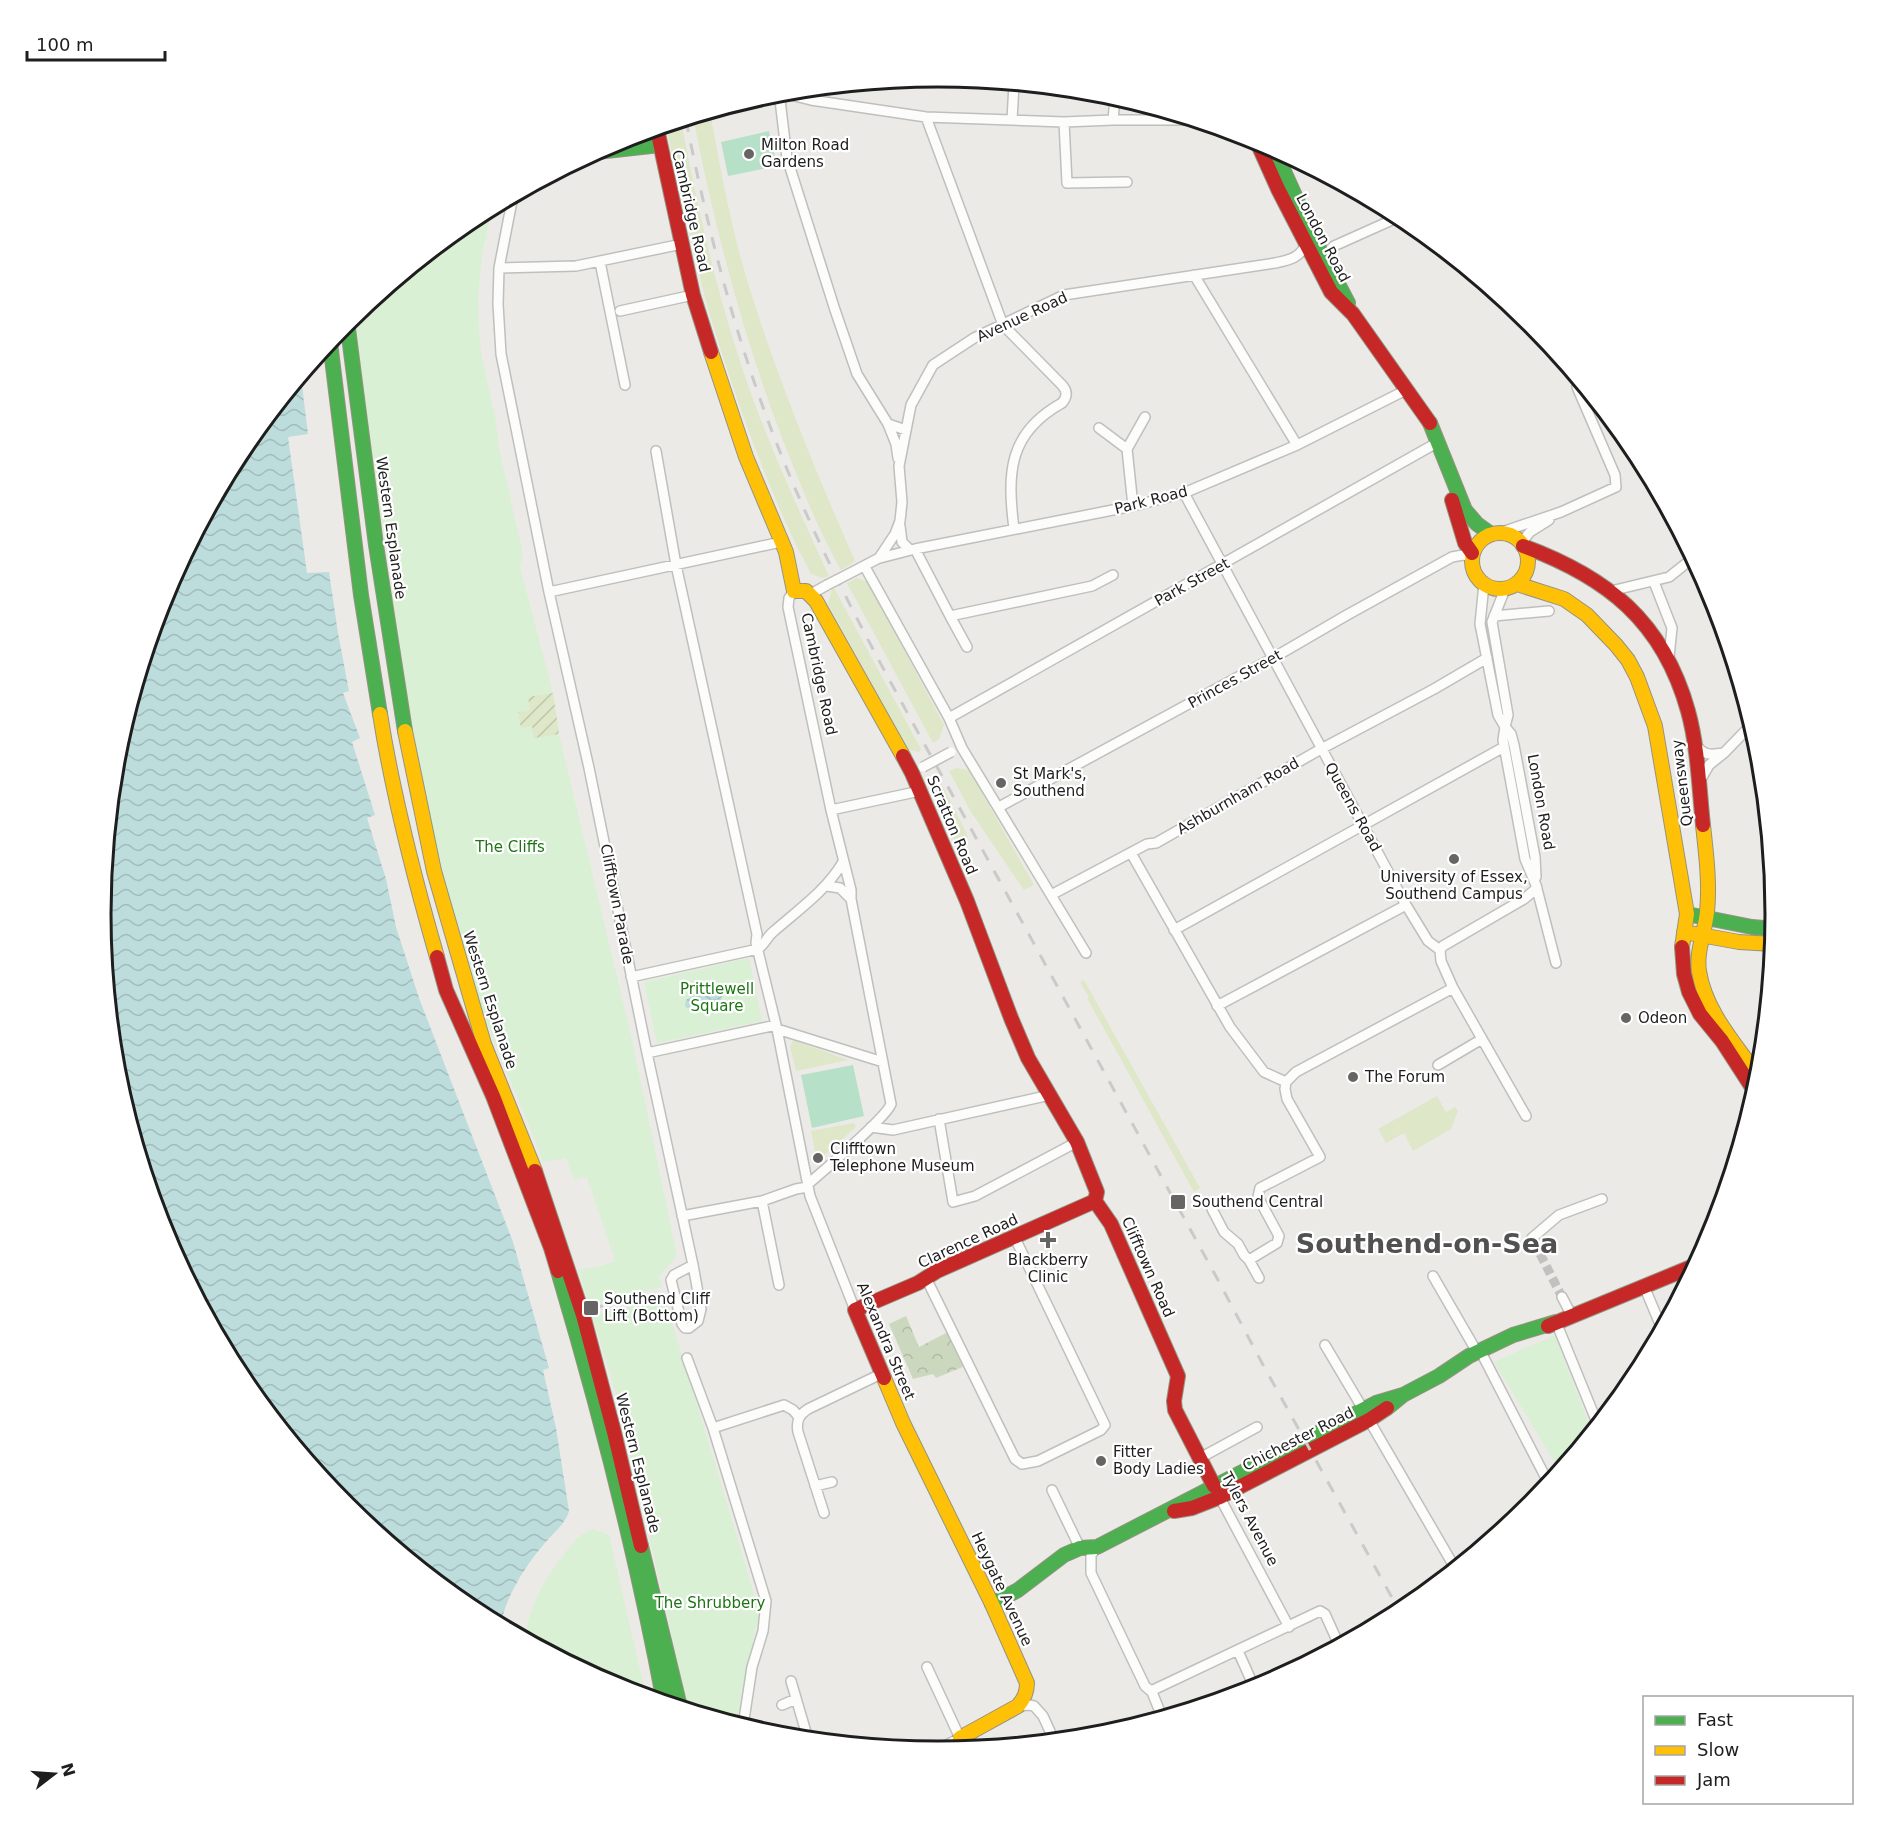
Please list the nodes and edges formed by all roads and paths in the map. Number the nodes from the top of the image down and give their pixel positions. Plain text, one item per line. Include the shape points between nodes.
1 (1014, 91) edge
2 (805, 98) edge
3 (780, 102) edge
4 (1114, 106) edge
5 (926, 117) junction
6 (1012, 120) junction
7 (1113, 120) junction
8 (1169, 120) edge
9 (1064, 122) junction
10 (658, 136) edge
11 (660, 145) junction
12 (625, 149) edge
13 (1262, 153) edge
14 (1280, 161) edge
15 (1127, 182) dead end
16 (511, 207) edge
17 (1390, 221) edge
18 (682, 244) junction
19 (1306, 244) junction
20 (1325, 259) junction
21 (600, 262) junction
22 (499, 268) junction
23 (1194, 275) junction
24 (693, 295) junction
25 (620, 311) dead end
26 (1353, 314) junction
27 (1004, 324) junction
28 (350, 334) edge
29 (331, 353) edge
30 (626, 385) dead end
31 (1406, 390) junction
32 (1579, 392) edge
33 (1414, 404) junction
34 (1145, 417) dead end
35 (888, 424) junction
36 (1098, 428) dead end
37 (906, 430) junction
38 (1433, 444) junction
39 (1298, 445) junction
40 (1127, 449) junction
41 (656, 451) dead end
42 (899, 466) junction
43 (1184, 493) junction
44 (1133, 506) junction
45 (1561, 512) junction
46 (900, 520) junction
47 (1014, 529) junction
48 (1495, 534) junction
49 (781, 542) junction
50 (1522, 544) junction
51 (913, 549) junction
52 (1471, 555) junction
53 (879, 558) junction
54 (1687, 563) edge
55 (676, 565) junction
56 (1222, 565) junction
57 (862, 567) junction
58 (1113, 575) dead end
59 (1654, 582) junction
60 (1484, 584) junction
61 (1511, 586) junction
62 (794, 591) junction
63 (1611, 591) junction
64 (549, 592) junction
65 (811, 594) junction
66 (1549, 611) dead end
67 (950, 616) junction
68 (1494, 616) junction
69 (967, 647) dead end
70 (1273, 658) junction
71 (1486, 658) junction
72 (1669, 660) junction
73 (949, 718) junction
74 (1505, 727) junction
75 (1745, 732) edge
76 (1693, 739) junction
77 (1504, 747) junction
78 (962, 748) junction
79 (1321, 749) junction
80 (1724, 753) junction
81 (918, 770) junction
82 (1699, 782) junction
83 (920, 791) junction
84 (999, 807) junction
85 (831, 810) junction
86 (1363, 826) junction
87 (1131, 853) junction
88 (843, 862) junction
89 (827, 886) junction
90 (1537, 886) junction
91 (1051, 895) junction
92 (851, 899) junction
93 (1406, 904) junction
94 (1687, 914) junction
95 (1707, 918) junction
96 (1765, 928) edge
97 (1174, 930) junction
98 (1684, 932) junction
99 (757, 934) junction
100 (1703, 936) junction
101 (766, 940) junction
102 (1765, 944) edge
103 (758, 949) junction
104 (1440, 950) junction
105 (1086, 953) dead end
106 (1556, 963) dead end
107 (631, 977) junction
108 (1453, 988) junction
109 (1217, 1006) junction
110 (777, 1027) junction
111 (1482, 1039) junction
112 (647, 1053) junction
113 (883, 1062) junction
114 (1438, 1065) dead end
115 (1751, 1066) edge
116 (1286, 1082) junction
117 (1748, 1082) edge
118 (1050, 1095) junction
119 (1526, 1116) dead end
120 (939, 1119) junction
121 (871, 1127) junction
122 (1077, 1142) junction
123 (808, 1186) junction
124 (1602, 1199) dead end
125 (762, 1201) junction
126 (1095, 1201) junction
127 (1212, 1209) dead end
128 (682, 1216) junction
129 (1014, 1236) junction
130 (1534, 1242) dead end
131 (1249, 1260) junction
132 (693, 1265) junction
133 (1685, 1270) edge
134 (1433, 1276) dead end
135 (926, 1278) junction
136 (1259, 1278) dead end
137 (779, 1285) dead end
138 (1644, 1286) junction
139 (1562, 1297) tunnel mouth
140 (855, 1310) junction
141 (1572, 1316) junction
142 (1659, 1321) edge
143 (1556, 1322) junction
144 (1325, 1345) dead end
145 (1481, 1355) junction
146 (687, 1358) dead end
147 (883, 1373) junction
148 (1177, 1391) joint
149 (1366, 1415) junction
150 (799, 1417) junction
151 (1595, 1417) edge
152 (1257, 1427) dead end
153 (713, 1428) junction
154 (1200, 1458) junction
155 (1545, 1476) edge
156 (832, 1482) dead end
157 (815, 1486) junction
158 (1052, 1490) dead end
159 (1217, 1492) junction
160 (944, 1505) joint
161 (824, 1513) dead end
162 (1080, 1548) junction
163 (1094, 1553) junction
164 (1452, 1562) edge
165 (992, 1604) junction
166 (1289, 1627) junction
167 (1336, 1639) edge
168 (1238, 1651) junction
169 (927, 1667) dead end
170 (1251, 1680) edge
171 (791, 1681) dead end
172 (1152, 1692) junction
173 (662, 1693) edge
174 (679, 1699) edge
175 (796, 1699) junction
176 (782, 1705) dead end
177 (1018, 1706) junction
178 (1160, 1711) edge
179 (744, 1718) edge
180 (805, 1730) edge
181 (1051, 1733) edge
182 (961, 1740) edge
183 (967, 1740) edge

1 - 6 street
2 - 5 street
3 - 35 street via 787,158 835,310 857,374
4 - 7 street
5 - 6 street
5 - 27 street
6 - 9 street
7 - 8 street
7 - 9 street
9 - 15 street via 1067,183
10 - 11 main road, Cambridge Road
11 - 12 main road
11 - 18 main road, Cambridge Road
13 - 19 main road, London Road
14 - 20 main road, London Road
16 - 22 street, Clifftown Parade
17 - 20 street via 1334,246
18 - 21 street
18 - 24 main road, Cambridge Road
19 - 23 street, Avenue Road via 1296,258
19 - 26 main road, London Road via 1331,292
20 - 26 main road, London Road
21 - 22 street
21 - 30 street
22 - 64 street, Clifftown Parade via 501,354
23 - 27 street, Avenue Road via 1064,295
23 - 39 street
24 - 25 street
24 - 49 main road, Cambridge Road via 729,412
26 - 31 main road, London Road
27 - 37 street, Avenue Road via 933,365 911,405
27 - 47 street via 1066,394 1062,403 1030,427 1018,445 1012,469
28 - 174 main road, Western Esplanade via 390,642 434,871 484,1044 530,1158 583,1315
29 - 173 main road, Western Esplanade via 361,595 386,752 412,868 446,990 493,1096 554,1258 597,1408
31 - 33 main road, London Road
31 - 39 street, Park Road
32 - 45 street via 1615,475 1616,487
33 - 38 main road, London Road
33 - 48 main road, London Road via 1434,430 1465,510 1477,524
34 - 40 street
35 - 37 street
35 - 42 street
36 - 40 street
37 - 42 street, Avenue Road
38 - 52 main road, London Road
38 - 56 street, Park Street
39 - 43 street, Park Road
40 - 44 street
41 - 55 street, Alexandra Street
42 - 46 street, Avenue Road
43 - 44 street, Park Road
43 - 56 street, Queens Road
44 - 47 street, Park Road
45 - 48 street
45 - 50 street via 1530,532
46 - 51 street, Avenue Road via 902,542
46 - 53 street, Avenue Road
47 - 51 street, Park Road
48 - 50 main road, Queensway via 1511,536
48 - 52 main road via 1476,543
49 - 55 street
49 - 62 main road, Cambridge Road
50 - 61 main road via 1528,566
50 - 63 main road, Queensway via 1586,572
51 - 53 street, Park Road
51 - 67 street, Avenue Road
52 - 60 main road via 1475,575
52 - 70 street, Princes Street via 1452,557
53 - 57 street, Avenue Road
54 - 59 street via 1669,578
55 - 64 street
55 - 99 street, Alexandra Street
56 - 70 street, Queens Road
56 - 73 street, Park Street
57 - 65 street, Avenue Road, bridge
57 - 73 street
58 - 67 street via 1092,586
59 - 63 street
59 - 72 street via 1672,628
60 - 61 main road, Queensway via 1497,589
60 - 71 street, London Road via 1480,624
61 - 68 street, London Road
61 - 94 main road, Queensway via 1563,599 1587,615 1617,645 1637,677 1659,744
62 - 65 main road
62 - 85 street, Cambridge Road via 788,607
63 - 72 main road, Queensway via 1646,624
64 - 107 street, Clifftown Parade
65 - 81 main road, Scratton Road
66 - 68 street
67 - 69 street, Avenue Road
68 - 74 street, London Road via 1494,638 1508,715
70 - 79 street, Queens Road
70 - 84 street, Princes Street
71 - 74 street, London Road via 1498,715
71 - 79 street, Ashburnham Road
72 - 76 main road, Queensway via 1688,710
73 - 78 street
74 - 77 street, London Road
74 - 90 street, London Road via 1514,745
75 - 80 street
76 - 80 street via 1703,753
76 - 82 main road, Queensway
77 - 86 street
77 - 90 street, London Road via 1526,860
78 - 81 street, bridge
78 - 84 street
79 - 86 street, Queens Road
79 - 87 street, Ashburnham Road via 1156,843
80 - 82 street via 1709,765
81 - 83 main road, Scratton Road
82 - 95 main road, Queensway
83 - 85 street
83 - 118 main road, Scratton Road via 1028,1058
84 - 91 street
85 - 88 street, Cambridge Road
86 - 93 street, Queens Road
86 - 97 street
87 - 91 street, Ashburnham Road
87 - 97 street
88 - 89 street
88 - 92 street, Cambridge Road
89 - 92 street via 840,888
89 - 101 street
90 - 104 street via 1524,899
90 - 106 street, London Road
91 - 105 street
92 - 113 street, Cambridge Road
93 - 104 street, Queens Road via 1428,941
93 - 109 street
94 - 95 main road
94 - 98 main road, Queensway
95 - 96 main road
95 - 100 main road, Queensway
97 - 109 street
98 - 100 main road
98 - 117 main road, Queensway via 1681,950 1689,993
99 - 101 street
99 - 103 street, Alexandra Street
100 - 102 main road
100 - 115 main road, Queensway via 1698,958 1702,988
101 - 103 street
103 - 107 street
103 - 110 street, Alexandra Street
104 - 108 street, Queens Road
107 - 112 street, Clifftown Parade
108 - 111 street, Queens Road
108 - 116 street via 1296,1072
109 - 116 street via 1264,1072
110 - 112 street
110 - 113 street
110 - 123 street, Alexandra Street
111 - 114 street
111 - 119 street, Queens Road
112 - 128 street, Clifftown Parade
113 - 121 street, Cambridge Road via 890,1109
116 - 131 street via 1287,1099 1320,1157 1260,1188 1258,1197 1279,1236 1277,1244
118 - 120 street
118 - 122 main road, Clifftown Road
120 - 121 street via 893,1130
120 - 122 street via 953,1202 975,1196
121 - 123 street
122 - 126 main road, Clifftown Road via 1097,1192
123 - 125 street
123 - 140 street, Alexandra Street
124 - 130 street via 1559,1215 1532,1238
125 - 128 street
125 - 137 street
126 - 129 main road, Clarence Road
126 - 148 main road, Clifftown Road via 1112,1224 1178,1376
127 - 131 street via 1224,1232
128 - 132 street, Clifftown Parade
129 - 135 main road, Clarence Road
129 - 135 street via 1105,1425 1038,1461 1022,1464 1015,1459
131 - 136 street
132 - 132 street, Clifftown Parade via 701,1309 698,1321 685,1328 671,1280
133 - 138 main road, Chichester Road
134 - 145 street
135 - 140 main road, Clarence Road
138 - 141 main road, Chichester Road
138 - 142 street
139 - 141 street
140 - 147 main road, Alexandra Street
141 - 143 main road, Chichester Road
143 - 145 main road, Chichester Road via 1513,1335
143 - 151 street
144 - 149 street
145 - 149 main road, Chichester Road via 1403,1395 1382,1412
145 - 155 street
146 - 153 street
147 - 150 street
147 - 160 main road, Alexandra Street
148 - 154 main road, Tylers Avenue via 1173,1399 1175,1410
149 - 159 main road, Chichester Road
149 - 164 street
150 - 153 street via 784,1405
150 - 157 street via 798,1432
152 - 154 street
153 - 179 street via 765,1596 766,1610
154 - 159 main road, Tylers Avenue
156 - 157 street
157 - 161 street
158 - 162 street
159 - 163 main road, Chichester Road via 1169,1511
159 - 166 street, Tylers Avenue
160 - 165 main road, Heygate Avenue
162 - 163 main road, Chichester Road
162 - 165 main road, Chichester Road via 1059,1557 1018,1590
163 - 172 street via 1091,1573 1145,1686
165 - 177 main road, Heygate Avenue via 1028,1688
166 - 167 street via 1320,1611
166 - 168 street
168 - 170 street
168 - 172 street
169 - 182 street
171 - 175 street
172 - 178 street
175 - 176 street
175 - 180 street
177 - 181 street via 1029,1705 1040,1712
177 - 183 main road

